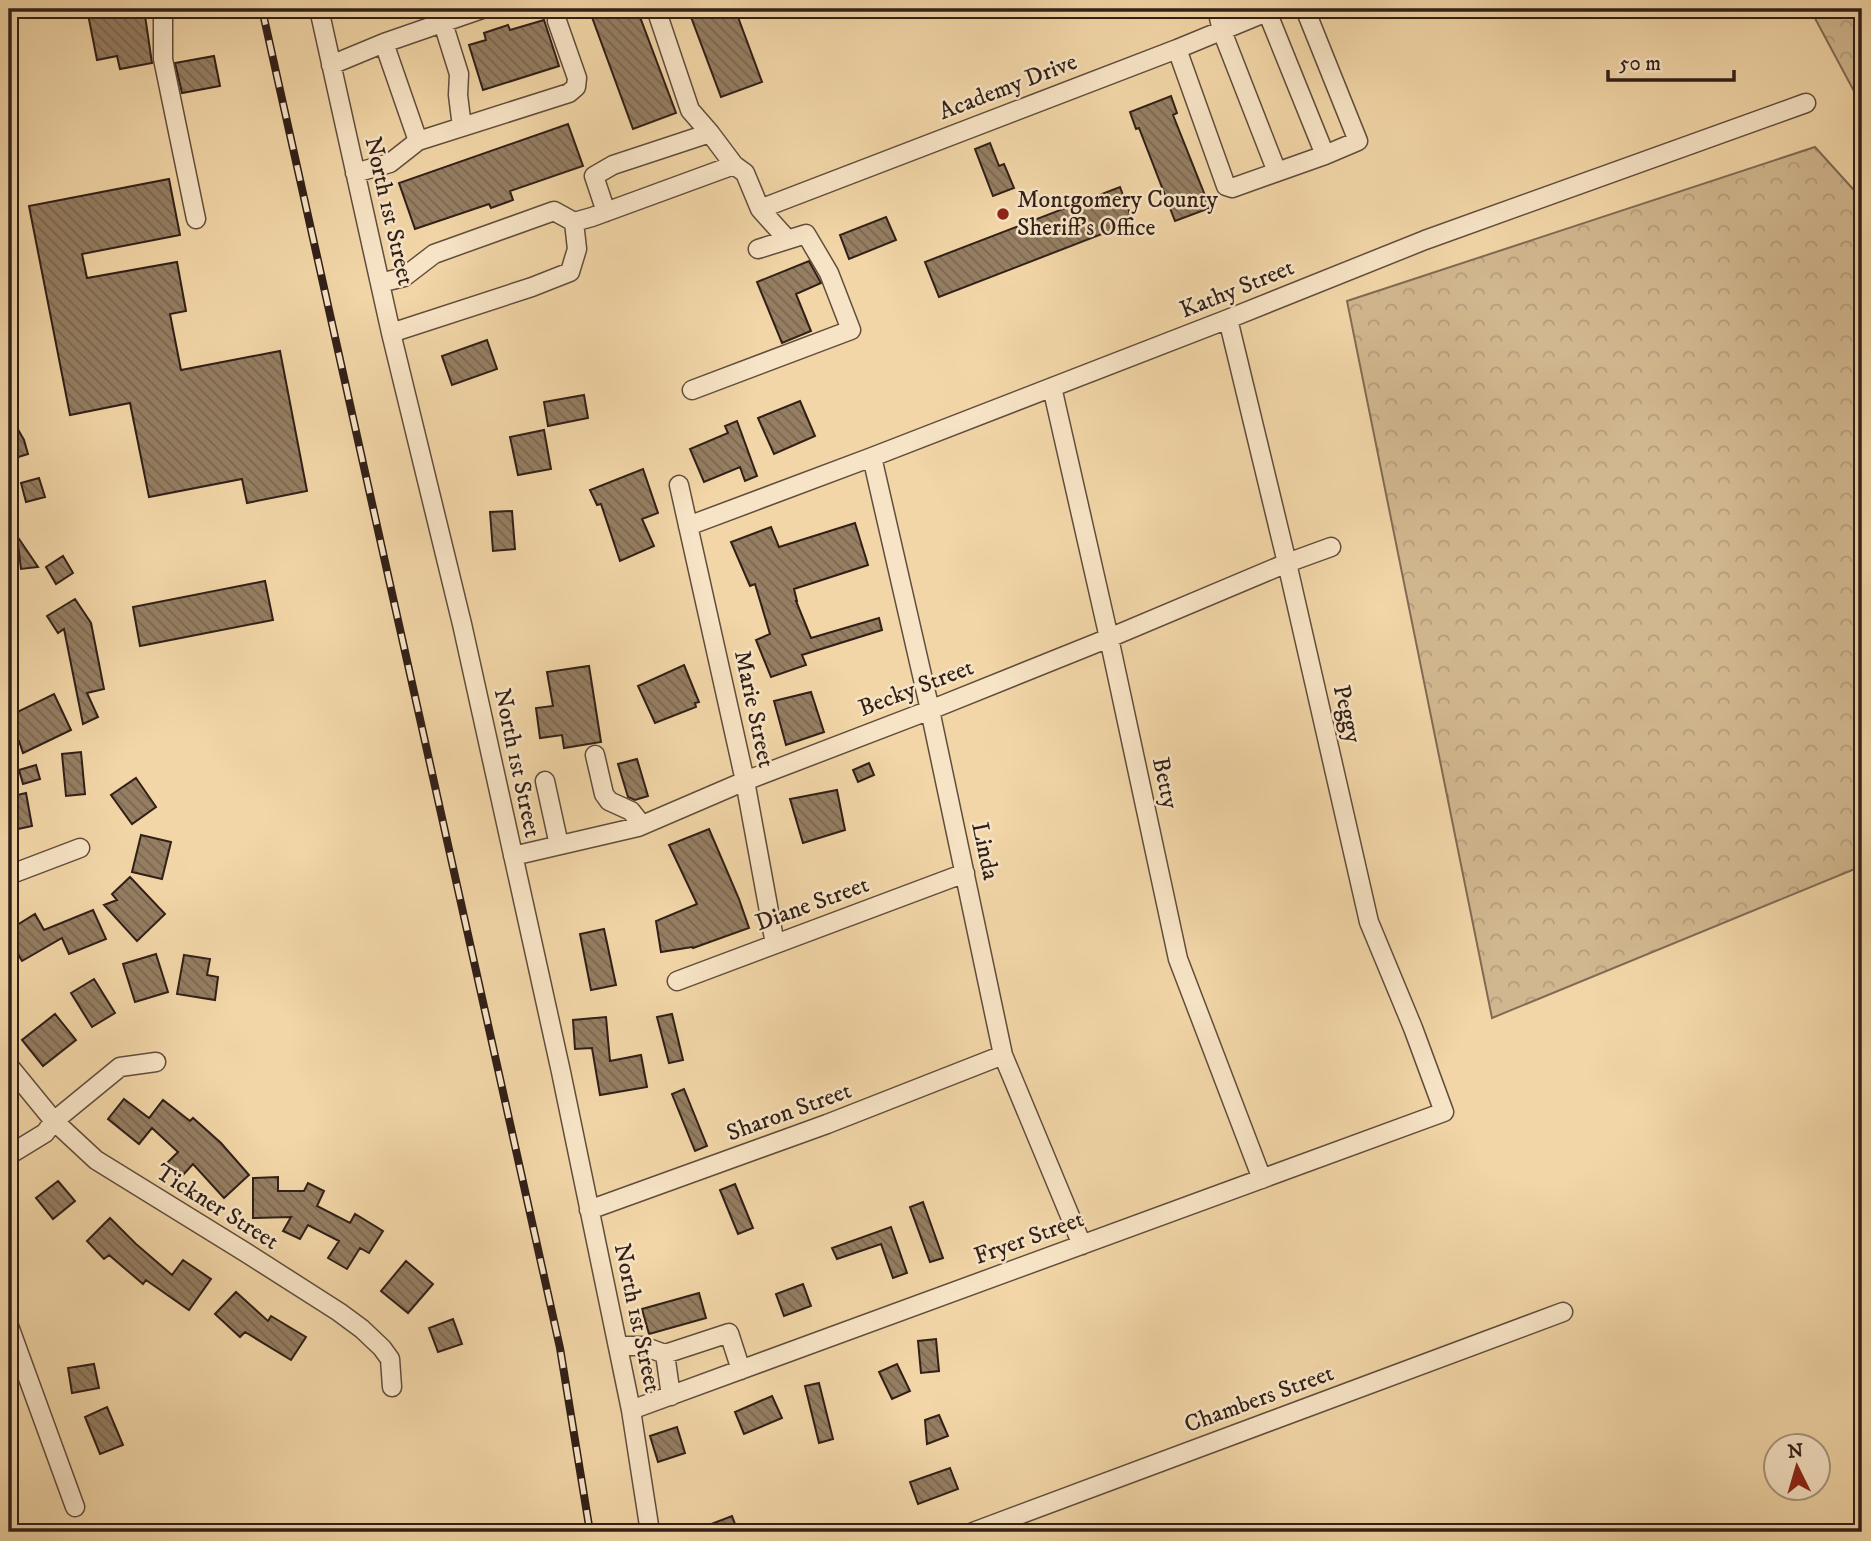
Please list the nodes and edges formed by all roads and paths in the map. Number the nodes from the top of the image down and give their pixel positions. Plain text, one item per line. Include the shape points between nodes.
1 (163, 9) edge
2 (319, 9) edge
3 (482, 9) edge
4 (656, 9) edge
5 (1217, 9) edge
6 (1305, 9) edge
7 (1269, 10) edge
8 (557, 21) dead end
9 (443, 23) junction
10 (1222, 31) junction
11 (384, 43) junction
12 (1177, 49) junction
13 (331, 65) junction
14 (1805, 103) dead end
15 (462, 127) junction
16 (710, 133) junction
17 (418, 141) junction
18 (1325, 155) junction
19 (734, 165) junction
20 (1277, 172) junction
21 (355, 173) junction
22 (760, 209) junction
23 (606, 212) junction
24 (196, 219) dead end
25 (574, 222) junction
26 (787, 239) junction
27 (758, 249) dead end
28 (380, 283) junction
29 (1228, 319) junction
30 (391, 333) junction
31 (1052, 387) junction
32 (692, 390) dead end
33 (872, 457) junction
34 (679, 485) dead end
35 (688, 526) junction
36 (1331, 547) dead end
37 (1287, 563) junction
38 (1109, 638) junction
39 (930, 710) junction
40 (596, 755) dead end
41 (545, 781) dead end
42 (744, 781) junction
43 (642, 825) junction
44 (559, 845) junction
45 (80, 848) dead end
46 (513, 856) junction
47 (965, 873) junction
48 (9, 874) edge
49 (775, 944) junction
50 (677, 981) dead end
51 (1003, 1055) junction
52 (156, 1062) dead end
53 (9, 1066) edge
54 (1444, 1112) joint
55 (54, 1121) junction
56 (9, 1155) edge
57 (1262, 1179) junction
58 (589, 1210) junction
59 (1082, 1245) junction
60 (1563, 1312) dead end
61 (9, 1326) edge
62 (618, 1346) junction
63 (665, 1354) junction
64 (741, 1370) junction
65 (392, 1387) dead end
66 (671, 1396) junction
67 (631, 1410) junction
68 (75, 1507) dead end
69 (650, 1532) edge
70 (973, 1532) edge

1 - 24 street via 163,59
2 - 13 street, North 1st Street
3 - 9 street
4 - 16 street via 690,110
5 - 10 street
6 - 18 street via 1358,141
7 - 10 street, Academy Drive
7 - 18 street
8 - 15 street via 576,87
9 - 11 street
9 - 15 street via 459,74
10 - 12 street, Academy Drive
10 - 20 street
11 - 13 street
11 - 17 street
12 - 20 street via 1226,186 1232,188
12 - 22 street, Academy Drive
13 - 21 street, North 1st Street
14 - 29 street, Kathy Street via 1425,240
15 - 17 street
16 - 19 street
16 - 23 street via 594,176
17 - 21 street via 390,163
18 - 20 street
19 - 22 street via 745,173
19 - 23 street
21 - 28 street, North 1st Street
22 - 26 street
23 - 25 street
25 - 28 street via 554,211 434,254 404,277
25 - 30 street via 577,249 570,272
26 - 27 street
26 - 32 street via 806,234 829,273 851,330
28 - 30 street, North 1st Street
29 - 31 street, Kathy Street
29 - 37 street, Peggy
30 - 46 street, North 1st Street
31 - 33 street, Kathy Street
31 - 38 street, Betty
33 - 35 street, Kathy Street
33 - 39 street, Linda
34 - 35 street, Marie Street
35 - 42 street, Marie Street
36 - 37 street, Becky Street
37 - 38 street, Becky Street
37 - 54 street, Peggy via 1369,922
38 - 39 street, Becky Street
38 - 57 street, Betty via 1178,959
39 - 42 street, Becky Street
39 - 47 street, Linda
40 - 43 street via 604,794 631,811
41 - 44 street
42 - 43 street, Becky Street
42 - 49 street, Marie Street
43 - 44 street, Becky Street
44 - 46 street, Becky Street
45 - 48 street
46 - 58 street, North 1st Street
47 - 49 street, Diane Street
47 - 51 street, Linda
49 - 50 street, Diane Street
51 - 58 street, Sharon Street
51 - 59 street, Linda
52 - 55 street via 120,1067
53 - 55 street, Tickner Street
54 - 57 street, Fryer Street
55 - 56 street via 45,1133
55 - 65 street, Tickner Street via 96,1160 362,1329 390,1359
57 - 59 street, Fryer Street
58 - 62 street, North 1st Street
59 - 64 street, Fryer Street
60 - 70 street, Chambers Street
61 - 68 street
62 - 63 street via 643,1346
62 - 67 street, North 1st Street
63 - 64 street via 729,1333
63 - 66 street
64 - 66 street, Fryer Street
66 - 67 street, Fryer Street
67 - 69 street, North 1st Street

